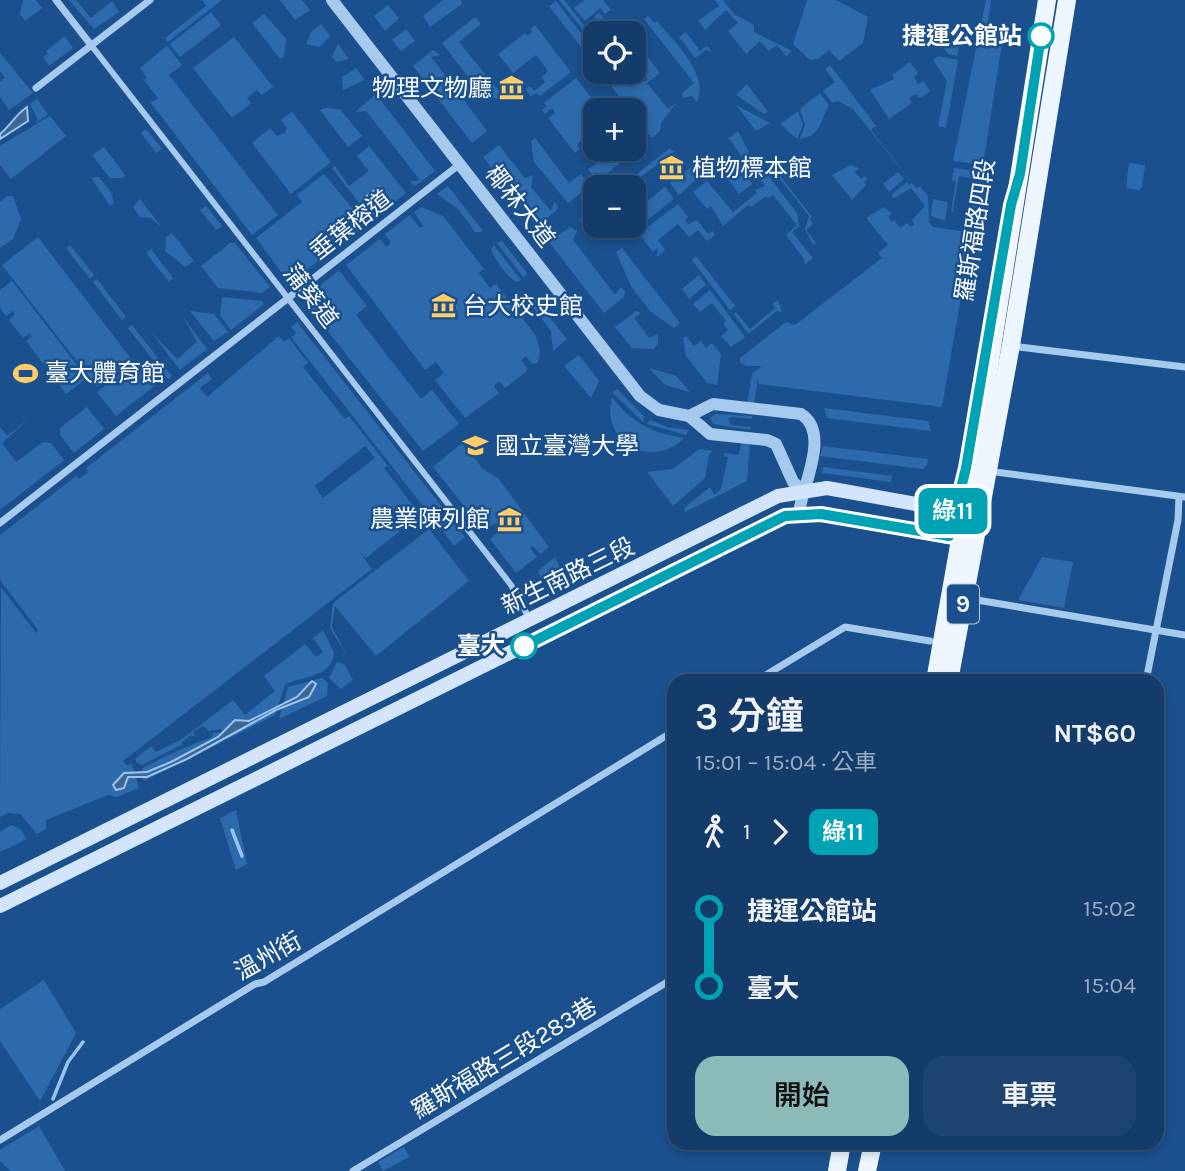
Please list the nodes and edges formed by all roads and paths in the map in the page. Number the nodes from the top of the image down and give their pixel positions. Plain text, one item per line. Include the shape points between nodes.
1 (56, 0) edge
2 (150, 0) edge
3 (332, 0) edge
4 (1035, 0) edge
5 (1047, 0) edge
6 (1052, 0) edge
7 (1067, 0) edge
8 (91, 45) junction
9 (36, 88) dead end
10 (460, 164) junction
11 (288, 298) junction
12 (1011, 345) junction
13 (1185, 366) edge
14 (689, 416) junction
15 (973, 469) junction
16 (802, 489) junction
17 (1182, 497) edge
18 (799, 513) junction
19 (0, 523) edge
20 (963, 525) junction
21 (964, 597) junction
22 (530, 620) junction
23 (1156, 630) junction
24 (1185, 635) edge
25 (930, 641) junction
26 (768, 674) edge
27 (924, 674) edge
28 (936, 674) edge
29 (943, 674) edge
30 (950, 674) edge
31 (1147, 674) edge
32 (667, 735) edge
33 (0, 883) edge
34 (0, 906) edge
35 (667, 982) edge
36 (0, 1140) edge
37 (841, 1150) edge
38 (853, 1150) edge
39 (861, 1150) edge
40 (872, 1150) edge
41 (353, 1171) edge
42 (837, 1171) edge
43 (849, 1171) edge
44 (857, 1171) edge
45 (867, 1171) edge

1 - 8 street, 蒲葵道
2 - 8 street
3 - 10 street, 椰林大道
4 - 15 main road, 羅斯福路四段 / 9 via 1001,229
5 - 15 main road, 9 via 1020,174 1011,205
6 - 15 main road, 9
7 - 12 main road, 9
8 - 9 street
8 - 11 street, 蒲葵道
10 - 11 street, 垂葉榕道
10 - 14 street, 椰林大道 via 640,396 659,410
11 - 19 street, 垂葉榕道
11 - 22 street, 蒲葵道 via 511,585
12 - 13 street
12 - 15 main road, 9
14 - 16 street, 椰林大道 via 710,433 776,444 793,482
14 - 16 street via 713,404 801,414 811,420 815,431 810,480
15 - 17 street
15 - 20 main road, 9
15 - 20 main road, 9
16 - 18 street
16 - 20 main road, 新生南路三段 via 844,490
16 - 22 main road, 新生南路三段 via 778,496
17 - 23 street
18 - 20 main road, 新生南路三段
18 - 34 main road, 新生南路三段
20 - 21 main road, 9
20 - 25 main road, 9
20 - 28 main road, 9
20 - 29 main road, 9
21 - 23 street
21 - 30 main road, 9
22 - 33 main road, 新生南路三段
23 - 24 street
23 - 31 street
25 - 26 street via 845,627
25 - 27 main road, 9
32 - 36 street, 溫州街
35 - 41 street, 羅斯福路三段283巷
37 - 42 main road
38 - 43 main road
39 - 44 main road
40 - 45 main road

